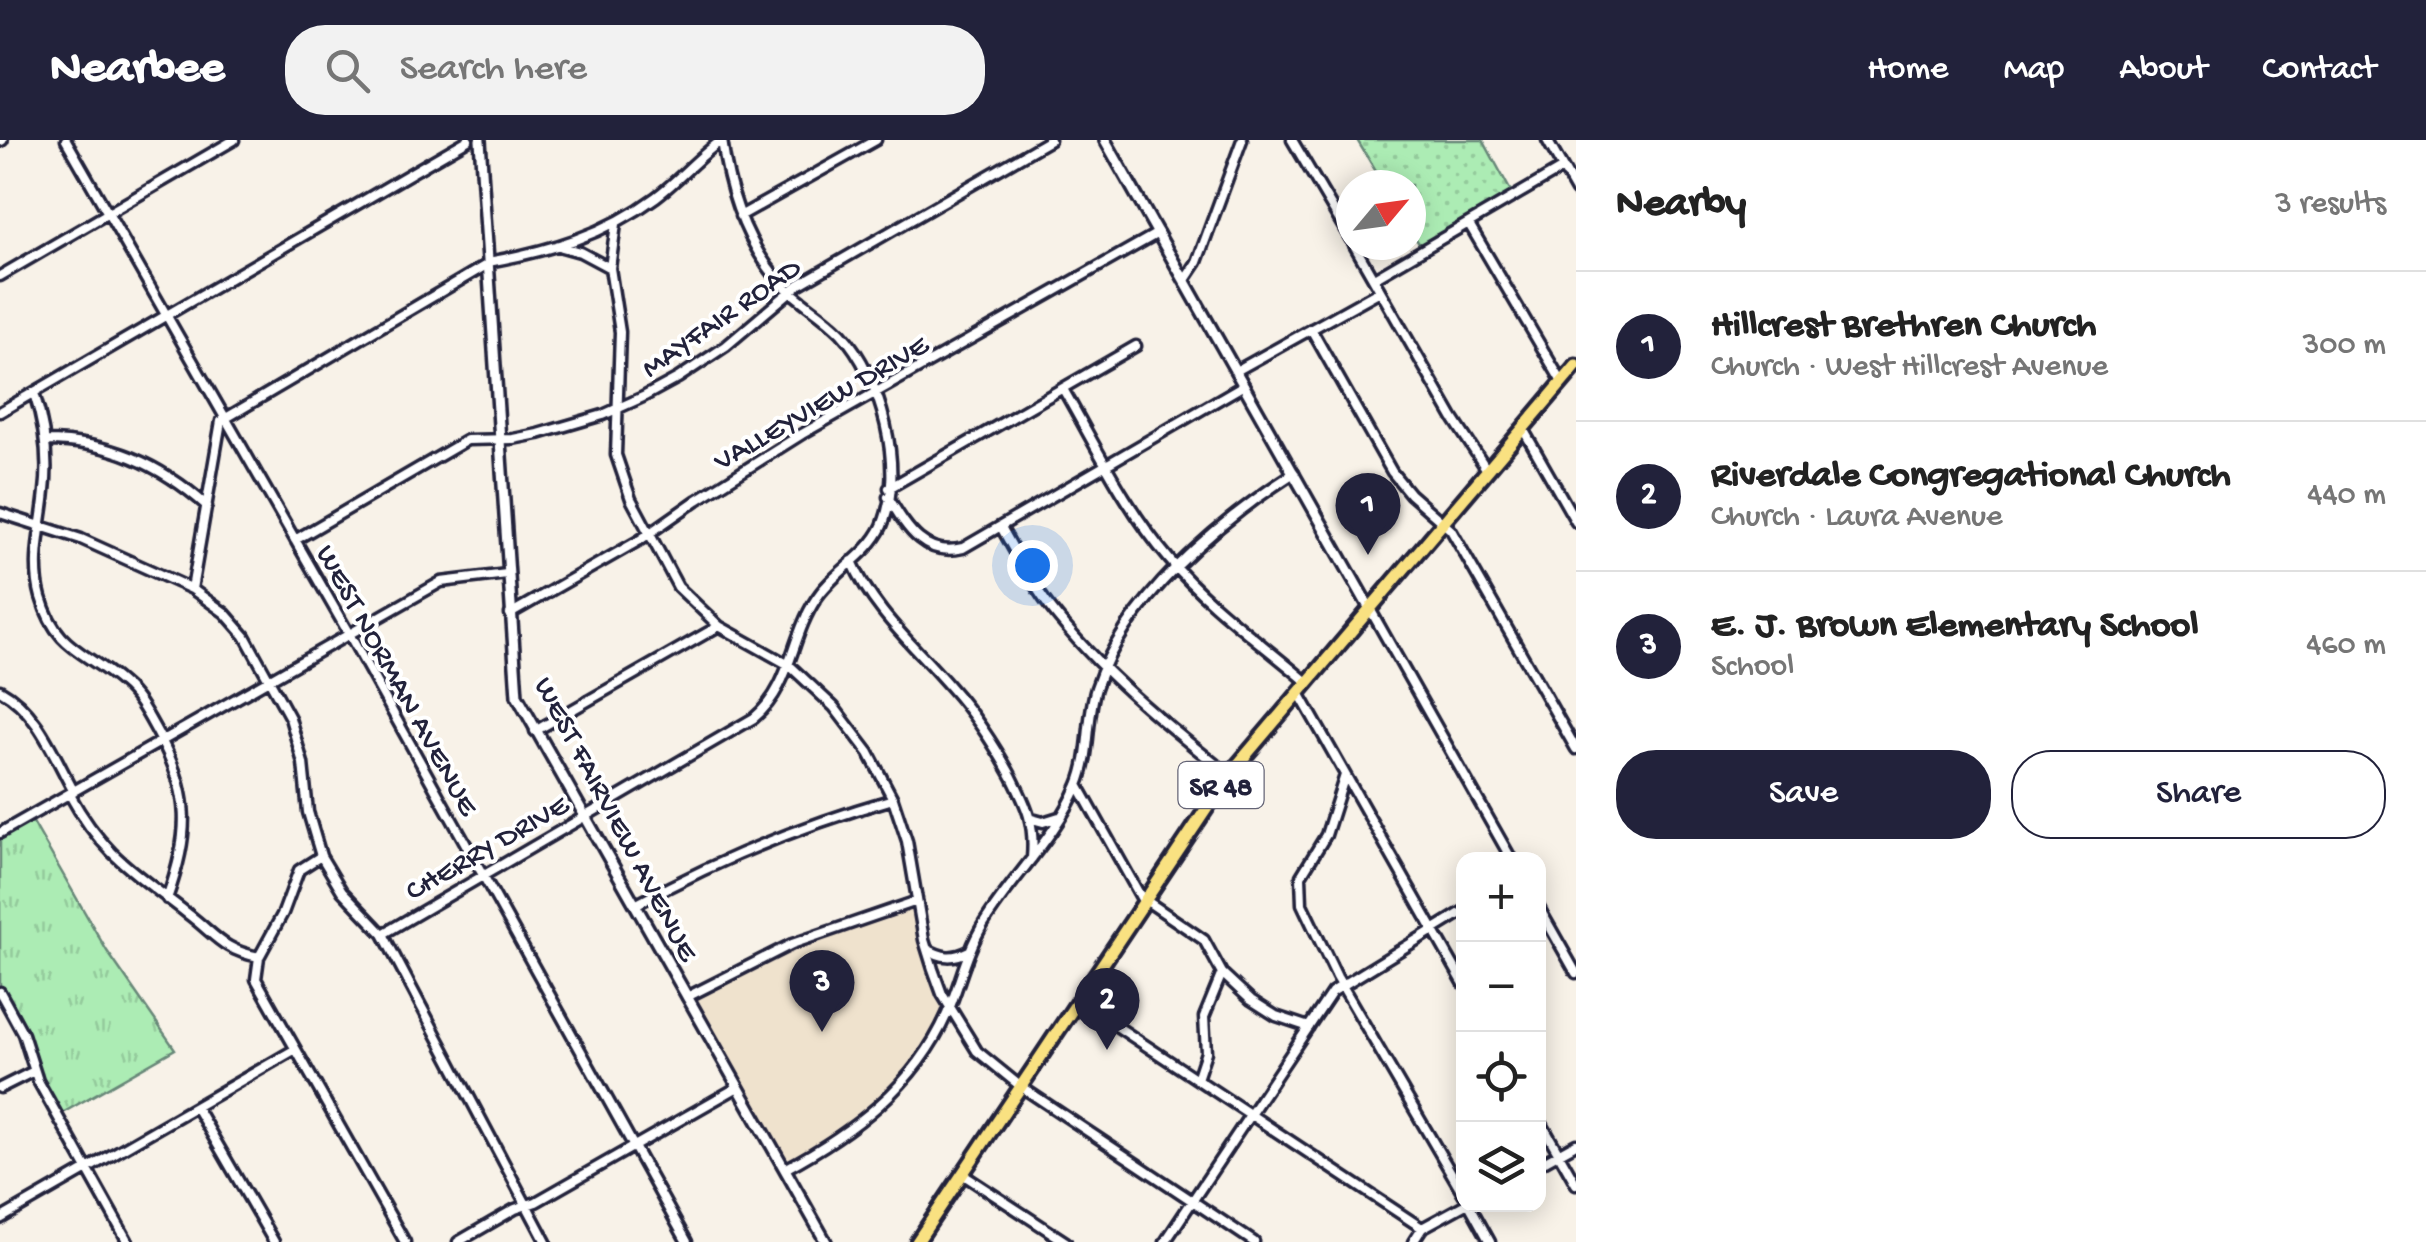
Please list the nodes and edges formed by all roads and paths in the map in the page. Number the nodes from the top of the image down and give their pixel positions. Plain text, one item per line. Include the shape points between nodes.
1 (66, 140) edge
2 (234, 140) edge
3 (468, 140) edge
4 (480, 140) edge
5 (722, 140) edge
6 (876, 140) edge
7 (1050, 140) edge
8 (1105, 140) edge
9 (1242, 140) edge
10 (1292, 140) edge
11 (1547, 140) edge
12 (1563, 168) junction
13 (1576, 191) edge
14 (109, 213) junction
15 (1336, 215) edge
16 (740, 216) junction
17 (616, 224) junction
18 (1469, 224) junction
19 (1158, 234) junction
20 (562, 247) junction
21 (1363, 260) edge
22 (488, 263) junction
23 (610, 268) junction
24 (0, 276) edge
25 (1374, 278) junction
26 (1184, 280) junction
27 (1380, 291) junction
28 (788, 292) junction
29 (168, 315) junction
30 (1311, 329) junction
31 (1136, 346) dead end
32 (1576, 366) edge
33 (1236, 371) junction
34 (1562, 382) junction
35 (1244, 385) junction
36 (1063, 388) junction
37 (876, 392) junction
38 (34, 393) junction
39 (616, 408) junction
40 (0, 412) edge
41 (226, 418) junction
42 (1523, 429) junction
43 (500, 438) junction
44 (45, 442) junction
45 (1107, 465) junction
46 (1487, 470) junction
47 (1294, 473) junction
48 (889, 492) junction
49 (207, 506) junction
50 (0, 513) edge
51 (1444, 522) junction
52 (1576, 522) edge
53 (40, 526) junction
54 (1001, 526) junction
55 (649, 534) junction
56 (296, 540) junction
57 (852, 561) junction
58 (1176, 568) junction
59 (507, 574) junction
60 (192, 589) junction
61 (1370, 609) junction
62 (510, 614) junction
63 (718, 626) junction
64 (349, 634) junction
65 (789, 665) junction
66 (1103, 668) junction
67 (270, 679) junction
68 (1308, 682) junction
69 (0, 690) edge
70 (1299, 693) junction
71 (535, 730) junction
72 (162, 741) junction
73 (1576, 749) edge
74 (1345, 774) junction
75 (1229, 775) junction
76 (1078, 785) junction
77 (72, 794) junction
78 (893, 798) junction
79 (584, 816) junction
80 (1060, 817) junction
81 (1032, 819) junction
82 (0, 833) edge
83 (1507, 852) edge
84 (321, 856) junction
85 (1032, 858) junction
86 (482, 874) junction
87 (167, 899) junction
88 (917, 900) junction
89 (1143, 900) junction
90 (635, 905) junction
91 (1456, 916) edge
92 (1546, 920) edge
93 (1433, 930) junction
94 (383, 934) junction
95 (927, 949) junction
96 (969, 950) junction
97 (259, 957) junction
98 (1456, 970) edge
99 (1222, 973) junction
100 (1576, 973) edge
101 (1342, 984) junction
102 (0, 992) edge
103 (687, 997) junction
104 (1078, 1000) junction
105 (949, 1006) junction
106 (1308, 1027) junction
107 (294, 1050) junction
108 (34, 1071) junction
109 (1196, 1079) junction
110 (1020, 1086) junction
111 (738, 1087) junction
112 (0, 1088) edge
113 (196, 1106) junction
114 (1250, 1114) junction
115 (1541, 1122) edge
116 (1576, 1144) edge
117 (632, 1146) junction
118 (1559, 1154) junction
119 (1546, 1161) edge
120 (784, 1169) junction
121 (86, 1170) junction
122 (962, 1174) junction
123 (1456, 1182) edge
124 (1576, 1184) edge
125 (1192, 1201) junction
126 (526, 1205) junction
127 (1456, 1210) edge
128 (1472, 1212) edge
129 (0, 1220) edge
130 (1422, 1228) junction
131 (1053, 1233) junction
132 (128, 1242) edge
133 (274, 1242) edge
134 (405, 1242) edge
135 (458, 1242) edge
136 (546, 1242) edge
137 (687, 1242) edge
138 (826, 1242) edge
139 (916, 1242) edge
140 (1046, 1242) edge
141 (1066, 1242) edge
142 (1165, 1242) edge
143 (1254, 1242) edge
144 (1414, 1242) edge
145 (1490, 1242) edge

1 - 14 street, WEST NORMAN AVENUE
2 - 14 street
3 - 29 street
4 - 22 street, WEST FAIRVIEW AVENUE
5 - 16 street, CHERRY DRIVE
5 - 17 street
6 - 16 street
7 - 28 street, MAYFAIR ROAD
8 - 19 street
9 - 26 street via 1197,262
10 - 15 street
11 - 12 street
12 - 13 street
12 - 18 street
14 - 24 street
14 - 29 street, WEST NORMAN AVENUE
16 - 28 street, CHERRY DRIVE
17 - 20 street
17 - 23 street
18 - 25 street
18 - 34 street
19 - 26 street
19 - 37 street, VALLEYVIEW DRIVE
20 - 22 street
20 - 23 street
21 - 25 street
22 - 41 street
22 - 43 street, WEST FAIRVIEW AVENUE
23 - 39 street via 620,332
25 - 27 street
26 - 33 street
27 - 30 street
27 - 46 street
28 - 37 street, CHERRY DRIVE via 843,335
28 - 39 street, MAYFAIR ROAD via 691,370
29 - 38 street
29 - 41 street, WEST NORMAN AVENUE
30 - 33 street
30 - 51 street via 1392,472
31 - 36 street
32 - 34 main road, SR 48
33 - 35 street
34 - 42 main road, SR 48
35 - 45 street
35 - 47 street
36 - 45 street
36 - 48 street
37 - 48 street, CHERRY DRIVE via 890,451
37 - 55 street, VALLEYVIEW DRIVE
38 - 40 street
38 - 44 street
39 - 43 street, MAYFAIR ROAD via 549,431
39 - 55 street via 621,476
41 - 49 street via 218,426
41 - 56 street, WEST NORMAN AVENUE
42 - 46 main road, SR 48
42 - 52 street
43 - 56 street, MAYFAIR ROAD via 464,441
43 - 59 street, WEST FAIRVIEW AVENUE
44 - 49 street via 123,453 178,481
44 - 53 street
45 - 54 street
45 - 58 street
46 - 51 main road, SR 48
47 - 58 street
47 - 61 street
48 - 54 street via 915,537 936,549 963,548
48 - 57 street, CHERRY DRIVE via 876,536
49 - 60 street
50 - 53 street
51 - 61 main road, SR 48
51 - 73 street
53 - 60 street
53 - 72 street via 37,577 51,622 76,652 124,685
54 - 66 street via 1048,604
55 - 62 street, VALLEYVIEW DRIVE
55 - 63 street via 678,587
56 - 64 street, WEST NORMAN AVENUE
57 - 65 street, CHERRY DRIVE via 810,608
57 - 81 street via 884,612 979,724
58 - 66 street
58 - 68 street
59 - 62 street, WEST FAIRVIEW AVENUE
59 - 64 street via 441,582
60 - 67 street via 238,626
61 - 68 main road, SR 48
61 - 83 street
62 - 71 street, WEST FAIRVIEW AVENUE via 515,690
63 - 65 street
63 - 71 street
64 - 67 street
64 - 86 street, WEST NORMAN AVENUE
65 - 78 street via 846,720
65 - 79 street, CHERRY DRIVE via 779,690 754,718
66 - 75 street
66 - 76 street
67 - 72 street
67 - 84 street via 298,740
68 - 70 main road, SR 48
69 - 77 street via 35,722
70 - 74 street
70 - 75 main road, SR 48
71 - 79 street, WEST FAIRVIEW AVENUE
72 - 77 street
72 - 87 street via 179,776 186,823
74 - 93 street
74 - 101 street via 1332,820 1300,884 1302,904
75 - 89 main road, SR 48
76 - 80 street
76 - 89 street
77 - 82 street
77 - 87 street via 114,857
78 - 88 street
78 - 90 street via 758,845
79 - 86 street, CHERRY DRIVE
79 - 90 street, WEST FAIRVIEW AVENUE
80 - 81 street
80 - 85 street
81 - 85 street
84 - 94 street via 342,891
84 - 97 street via 299,870
85 - 96 street
86 - 94 street, CHERRY DRIVE
86 - 117 street, WEST NORMAN AVENUE
87 - 97 street via 236,952
88 - 95 street
88 - 103 street via 792,944
89 - 99 street via 1204,940
89 - 104 main road, SR 48
90 - 103 street, WEST FAIRVIEW AVENUE
91 - 93 street
92 - 100 street
93 - 98 street
93 - 101 street
94 - 126 street
95 - 96 street via 946,957
95 - 105 street
96 - 105 street
97 - 107 street via 256,979
99 - 106 street via 1264,1010
99 - 109 street via 1204,1017 1206,1052
101 - 106 street
101 - 123 street
102 - 108 street
103 - 111 street, WEST FAIRVIEW AVENUE
104 - 109 street
104 - 110 main road, SR 48
105 - 110 street via 976,1051
105 - 120 street via 921,1060 885,1101
106 - 114 street
107 - 113 street
107 - 134 street
108 - 112 street
108 - 121 street
109 - 114 street
110 - 122 main road, SR 48
110 - 125 street
111 - 117 street
111 - 120 street, WEST FAIRVIEW AVENUE
113 - 121 street
113 - 133 street
114 - 125 street
114 - 130 street
115 - 118 street
116 - 118 street
117 - 126 street
117 - 137 street, WEST NORMAN AVENUE
118 - 119 street
118 - 124 street
120 - 138 street, WEST FAIRVIEW AVENUE
121 - 129 street
121 - 132 street
122 - 131 street
122 - 139 main road, SR 48
125 - 142 street
125 - 143 street
126 - 135 street
126 - 136 street
127 - 130 street
128 - 145 street
130 - 144 street
131 - 140 street
131 - 141 street

